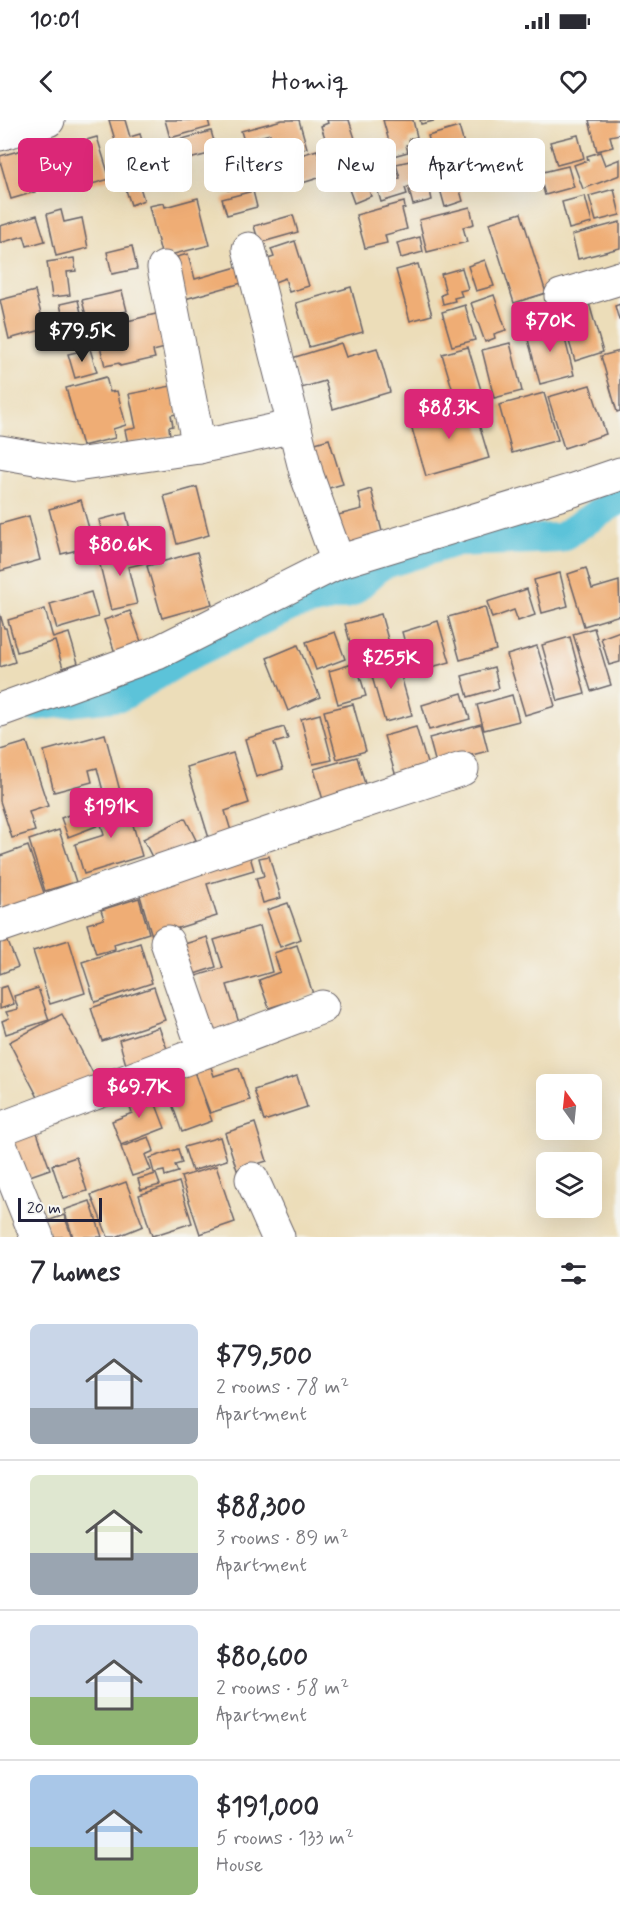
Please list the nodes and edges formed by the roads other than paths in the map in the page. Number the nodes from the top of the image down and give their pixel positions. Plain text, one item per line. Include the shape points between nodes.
1 (48, 120) edge
2 (0, 134) edge
3 (249, 249) dead end
4 (164, 268) dead end
5 (620, 278) edge
6 (561, 296) dead end
7 (294, 426) junction
8 (199, 447) junction
9 (0, 452) edge
10 (620, 474) edge
11 (338, 562) junction
12 (0, 710) edge
13 (462, 769) dead end
14 (0, 926) edge
15 (167, 942) dead end
16 (322, 1007) dead end
17 (204, 1050) junction
18 (0, 1129) edge
19 (0, 1145) edge
20 (252, 1179) dead end
21 (36, 1237) edge
22 (278, 1237) edge

1 - 2 street
3 - 7 street
4 - 8 street
5 - 6 street
7 - 8 street
7 - 11 street via 307,476
8 - 9 street via 76,465
10 - 11 street
11 - 12 street via 157,653
13 - 14 street
15 - 17 street
16 - 17 street
17 - 18 street
19 - 21 street
20 - 22 street

